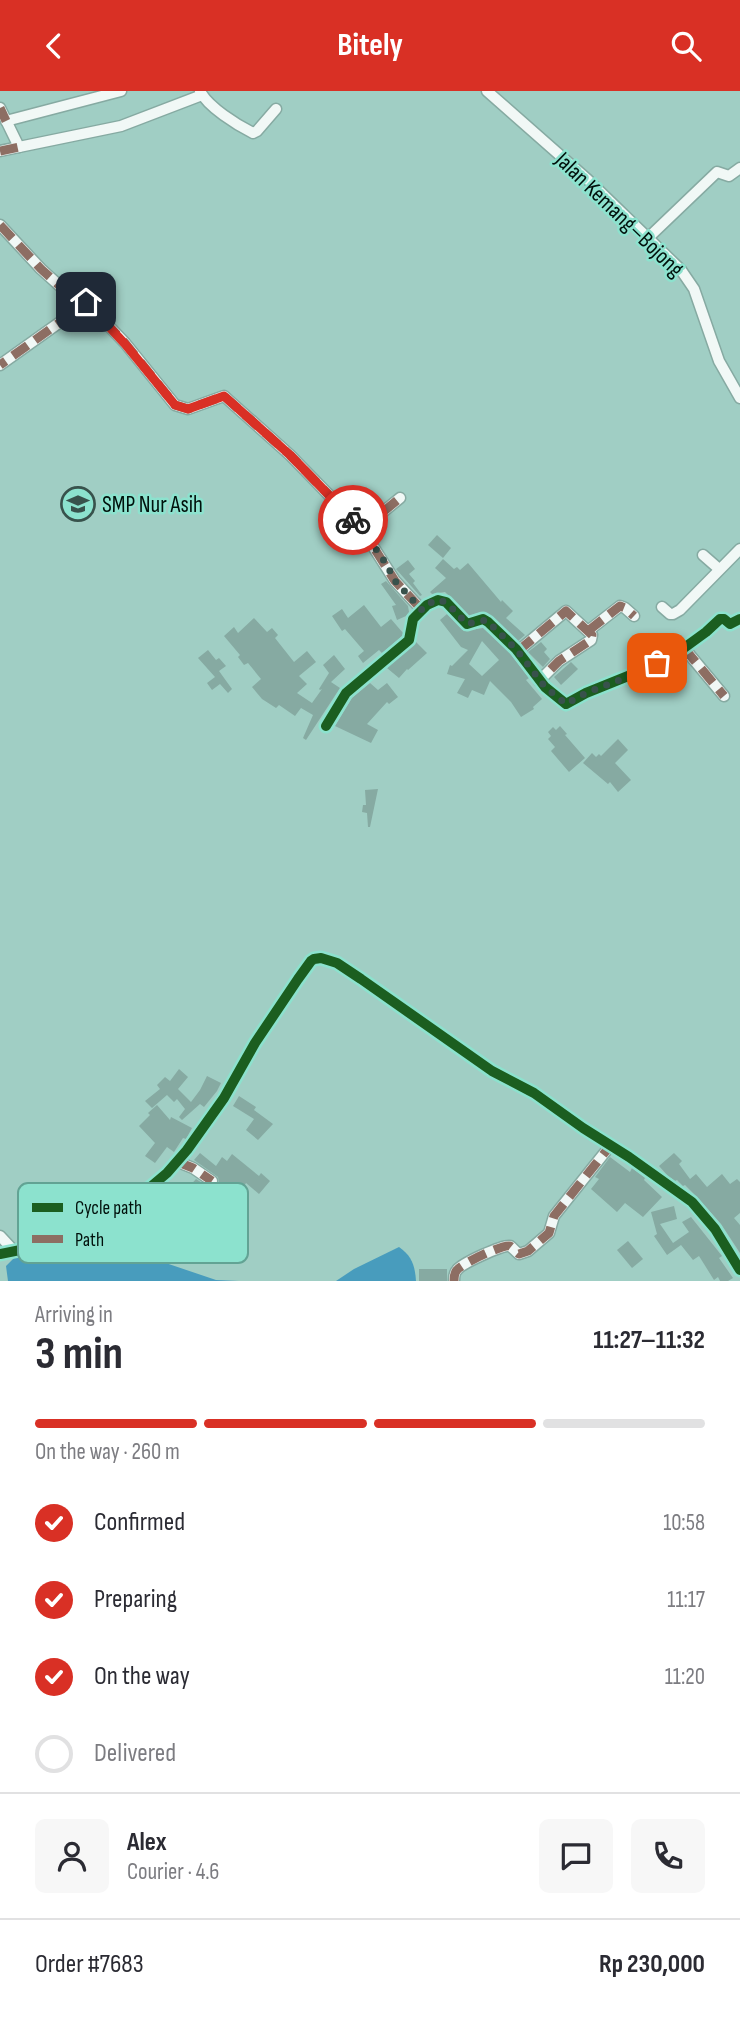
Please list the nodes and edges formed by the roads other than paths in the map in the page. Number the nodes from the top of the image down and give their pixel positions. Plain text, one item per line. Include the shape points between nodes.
1 (121, 91) edge
2 (487, 91) edge
3 (200, 93) edge
4 (0, 108) edge
5 (276, 109) dead end
6 (5, 121) junction
7 (19, 147) junction
8 (0, 151) edge
9 (740, 168) edge
10 (0, 225) edge
11 (648, 238) junction
12 (86, 302) junction
13 (0, 365) edge
14 (740, 398) edge
15 (400, 498) dead end
16 (362, 529) junction
17 (740, 549) edge
18 (703, 555) dead end
19 (719, 569) junction
20 (663, 607) dead end
21 (422, 610) junction
22 (634, 616) dead end
23 (740, 619) edge
24 (588, 631) junction
25 (684, 648) junction
26 (518, 651) junction
27 (539, 681) junction
28 (724, 696) dead end
29 (326, 726) dead end
30 (610, 1146) junction
31 (178, 1162) junction
32 (212, 1181) dead end
33 (154, 1183) edge
34 (0, 1236) edge
35 (18, 1249) edge
36 (13, 1250) junction
37 (0, 1254) edge
38 (740, 1270) edge
39 (453, 1281) edge

1 - 6 street
2 - 11 street, Jalan Kemang–Bojong
3 - 5 street via 214,108 253,133
3 - 7 street via 121,126
4 - 6 street
6 - 7 street
7 - 8 street
9 - 11 street via 729,177 718,172
10 - 12 street via 62,288
11 - 14 street, Jalan Kemang–Bojong via 691,284 719,361
12 - 13 street
12 - 16 street via 175,405 188,409 224,396
15 - 16 street
16 - 21 street via 395,581
17 - 19 street
18 - 19 street
19 - 20 street via 676,613
21 - 26 street via 433,601 444,600 467,624 488,622
21 - 29 street via 411,622 409,640 348,690
22 - 24 street via 620,606
23 - 25 street via 730,624 720,619
24 - 26 street via 566,611
24 - 27 street via 592,640 559,661
25 - 27 street via 569,704
25 - 28 street
26 - 27 street
30 - 31 street via 343,967 317,958 298,979
30 - 38 street via 692,1202
30 - 39 street via 554,1216 547,1235 524,1254 508,1246 485,1254 458,1268
31 - 32 street
31 - 33 street
34 - 36 street
35 - 36 street
36 - 37 street

